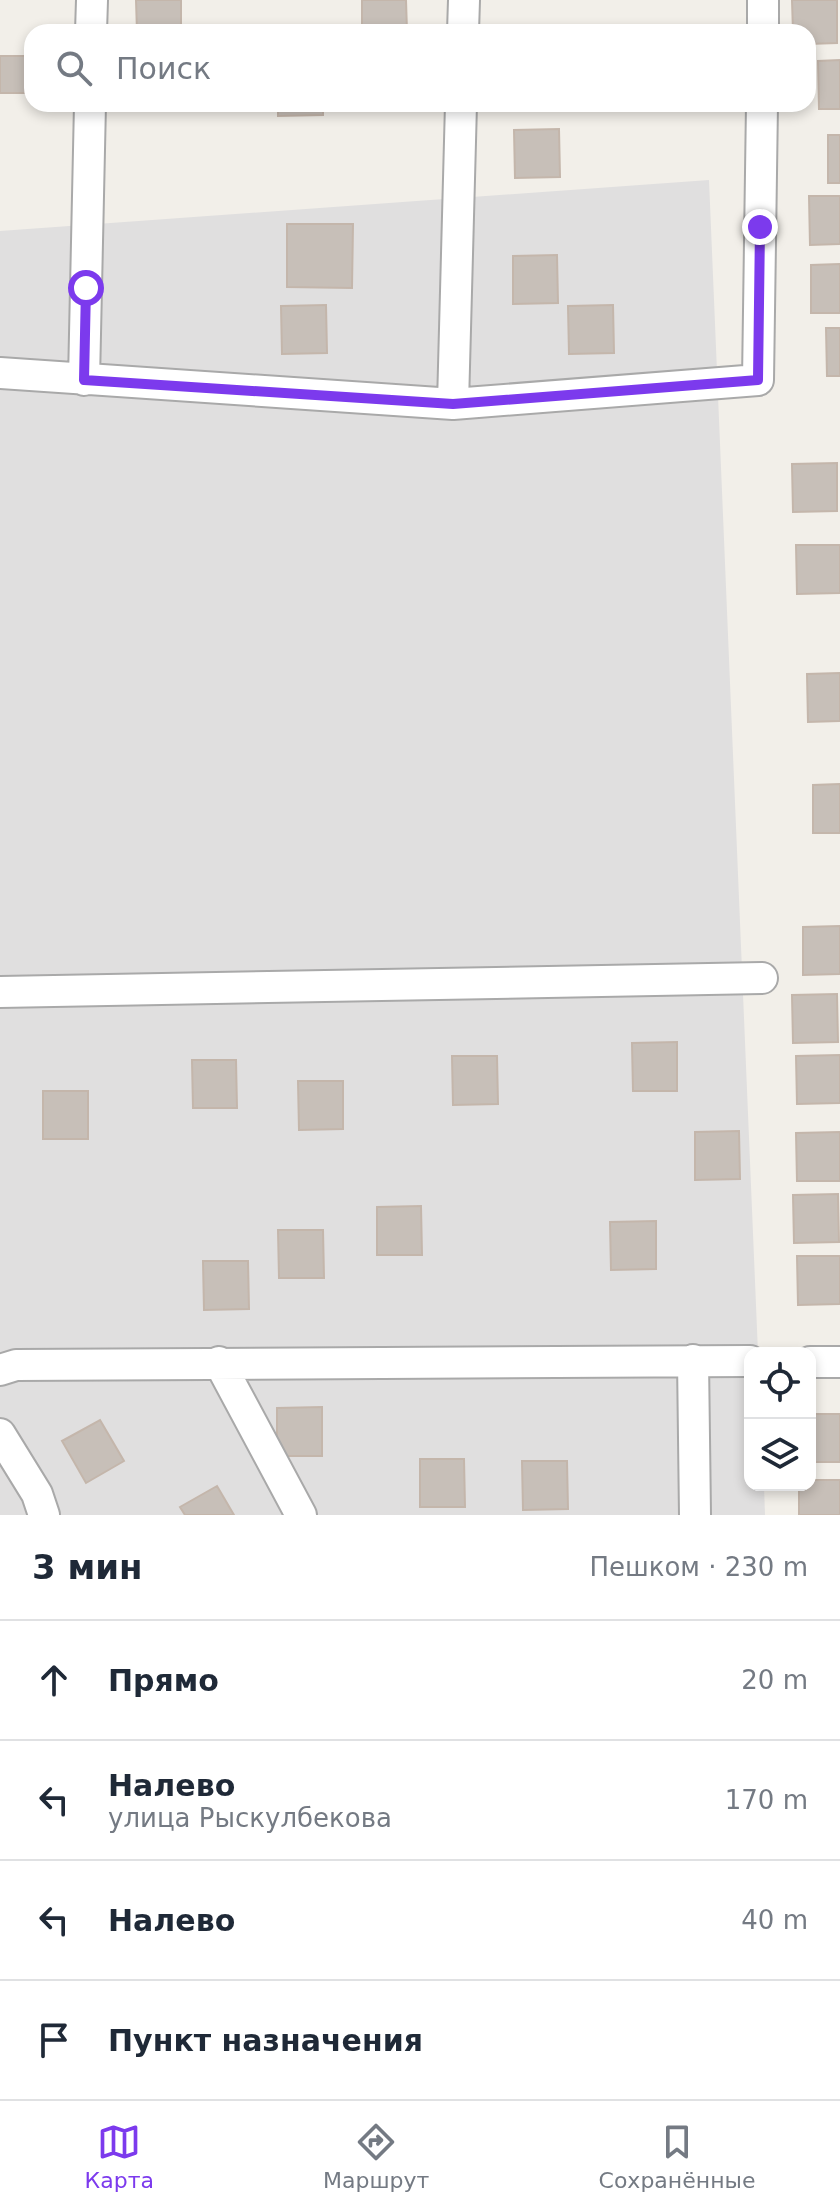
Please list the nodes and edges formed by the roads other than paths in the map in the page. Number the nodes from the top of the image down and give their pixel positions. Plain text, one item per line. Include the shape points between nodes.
1 (92, 0) edge
2 (464, 0) edge
3 (763, 0) edge
4 (91, 24) edge
5 (463, 24) edge
6 (763, 24) edge
7 (90, 112) edge
8 (461, 112) edge
9 (762, 112) edge
10 (0, 373) edge
11 (84, 380) junction
12 (453, 404) junction
13 (762, 978) dead end
14 (0, 992) edge
15 (693, 1360) junction
16 (744, 1361) edge
17 (219, 1362) junction
18 (816, 1362) edge
19 (840, 1362) edge
20 (0, 1370) edge
21 (0, 1434) edge
22 (44, 1515) edge
23 (301, 1515) edge
24 (695, 1515) edge

1 - 4 street
2 - 5 street
3 - 6 street
7 - 11 street
8 - 12 street
9 - 12 street via 758,380
10 - 11 street
11 - 12 street
13 - 14 street
15 - 16 street
15 - 17 street
15 - 24 street
17 - 20 street via 16,1365
17 - 23 street
18 - 19 street
21 - 22 street

